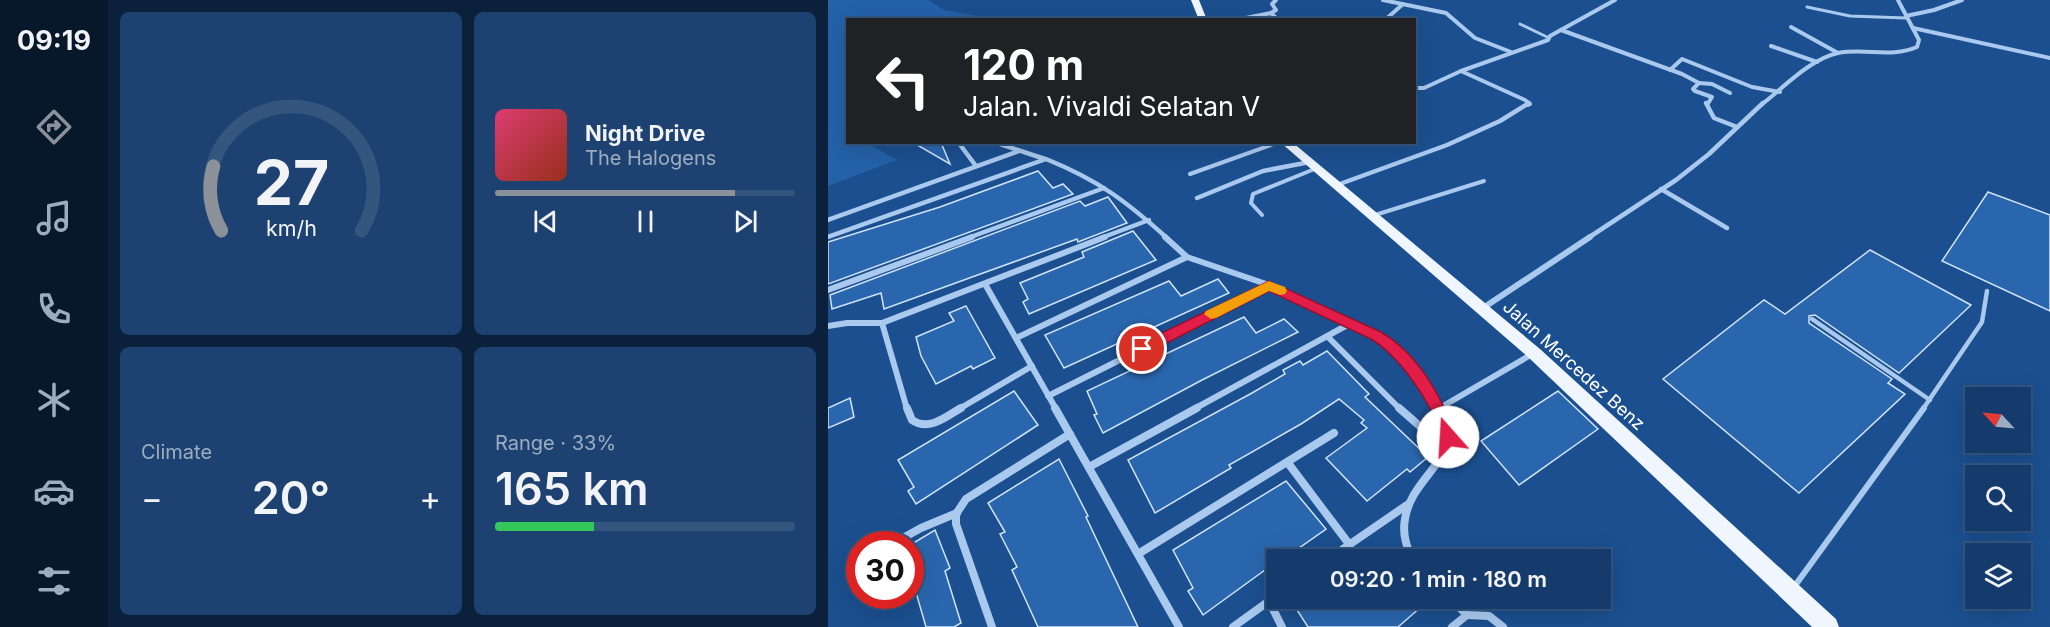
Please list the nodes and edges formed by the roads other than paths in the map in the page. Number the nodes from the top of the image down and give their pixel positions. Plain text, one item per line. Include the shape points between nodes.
1 (1195, 0) edge
2 (1276, 0) edge
3 (1383, 0) edge
4 (1616, 0) edge
5 (1898, 0) edge
6 (1962, 0) edge
7 (1403, 4) junction
8 (1807, 7) dead end
9 (1271, 13) junction
10 (1906, 17) junction
11 (1202, 18) edge
12 (1246, 18) edge
13 (1276, 18) edge
14 (1386, 18) edge
15 (1520, 24) dead end
16 (1791, 27) dead end
17 (1913, 28) junction
18 (1561, 30) junction
19 (1550, 38) junction
20 (1771, 46) dead end
21 (1511, 52) junction
22 (1838, 53) junction
23 (2050, 58) edge
24 (1817, 62) junction
25 (1670, 70) junction
26 (1461, 71) junction
27 (1699, 83) junction
28 (1416, 88) edge
29 (1780, 92) junction
30 (1730, 93) dead end
31 (1737, 127) junction
32 (960, 144) edge
33 (1000, 144) edge
34 (1273, 144) edge
35 (1287, 144) edge
36 (1019, 151) junction
37 (1046, 159) junction
38 (1313, 165) junction
39 (976, 166) junction
40 (1190, 174) dead end
41 (1484, 181) dead end
42 (1337, 185) junction
43 (1104, 188) junction
44 (1660, 189) junction
45 (1197, 198) dead end
46 (1262, 215) dead end
47 (1375, 216) junction
48 (828, 220) edge
49 (1149, 220) junction
50 (1727, 228) dead end
51 (828, 237) edge
52 (1187, 257) junction
53 (985, 284) junction
54 (1269, 285) junction
55 (828, 290) edge
56 (1987, 291) dead end
57 (1483, 308) junction
58 (1812, 319) dead end
59 (882, 323) junction
60 (1351, 323) junction
61 (828, 326) edge
62 (1328, 337) junction
63 (1016, 338) junction
64 (1534, 353) junction
65 (1032, 366) junction
66 (1048, 396) junction
67 (1930, 400) junction
68 (1438, 409) junction
69 (1334, 433) dead end
70 (1070, 434) junction
71 (1446, 449) junction
72 (1288, 462) junction
73 (1089, 467) junction
74 (1407, 504) junction
75 (957, 513) junction
76 (916, 531) edge
77 (1349, 544) junction
78 (1342, 549) edge
79 (1407, 549) edge
80 (1138, 554) junction
81 (1790, 592) junction
82 (1266, 603) edge
83 (1276, 609) edge
84 (1461, 609) edge
85 (1467, 615) junction
86 (992, 627) edge
87 (1179, 627) edge
88 (1233, 627) edge
89 (1282, 627) edge
90 (1452, 627) edge
91 (1503, 627) edge
92 (1828, 627) edge

1 - 11 main road
2 - 9 street via 1272,4 1276,10
3 - 7 street
4 - 18 street
5 - 10 street
6 - 10 street
7 - 14 street
7 - 21 street via 1446,13 1475,38
8 - 10 lane via 1850,16
9 - 12 street
9 - 13 street
10 - 17 street
15 - 19 lane
16 - 22 street
17 - 22 street via 1919,44 1908,51
17 - 23 street
18 - 19 street
18 - 25 street
19 - 21 street
20 - 24 street
21 - 26 street
22 - 24 street
24 - 29 street
25 - 27 street
25 - 29 street via 1682,59 1752,87
26 - 28 street
26 - 42 street via 1529,102 1528,106 1447,145
27 - 30 street via 1712,84
27 - 31 street via 1693,89 1712,97 1706,104 1710,113
29 - 31 street
31 - 44 street via 1701,160
32 - 39 street
33 - 36 street
34 - 40 lane
35 - 38 main road, Jalan Mercedez Benz
36 - 37 street
36 - 39 street
37 - 43 street via 1081,173
37 - 51 street
38 - 42 main road, Jalan Mercedez Benz
38 - 45 street via 1257,172
38 - 46 lane via 1253,194 1251,203
39 - 48 street
41 - 47 lane
42 - 47 main road, Jalan Mercedez Benz
43 - 49 street
43 - 55 street
44 - 50 street
44 - 57 street
47 - 57 main road, Jalan Mercedez Benz
49 - 52 street
49 - 53 street
52 - 54 street
52 - 63 street
53 - 59 street
53 - 63 street
54 - 60 street
54 - 66 street
56 - 67 lane via 1982,322
57 - 64 main road, Jalan Mercedez Benz
58 - 67 lane
59 - 61 street
59 - 65 street via 909,416 916,424 937,422
60 - 62 street
60 - 68 street via 1403,356
62 - 71 street via 1382,393
62 - 73 street
63 - 65 street
64 - 68 street
64 - 81 main road, Jalan Mercedez Benz
65 - 66 street
66 - 70 street
67 - 81 lane
68 - 71 street via 1447,432
69 - 72 street
70 - 73 street
70 - 75 street via 966,499
71 - 74 street
72 - 77 street
72 - 80 street
73 - 80 street
74 - 77 street
74 - 79 street via 1403,532
75 - 76 street
75 - 86 street via 956,524
77 - 78 street
80 - 87 street
81 - 92 main road, Jalan Mercedez Benz
82 - 88 street
83 - 89 street
84 - 85 street
85 - 90 street
85 - 91 street via 1489,616

